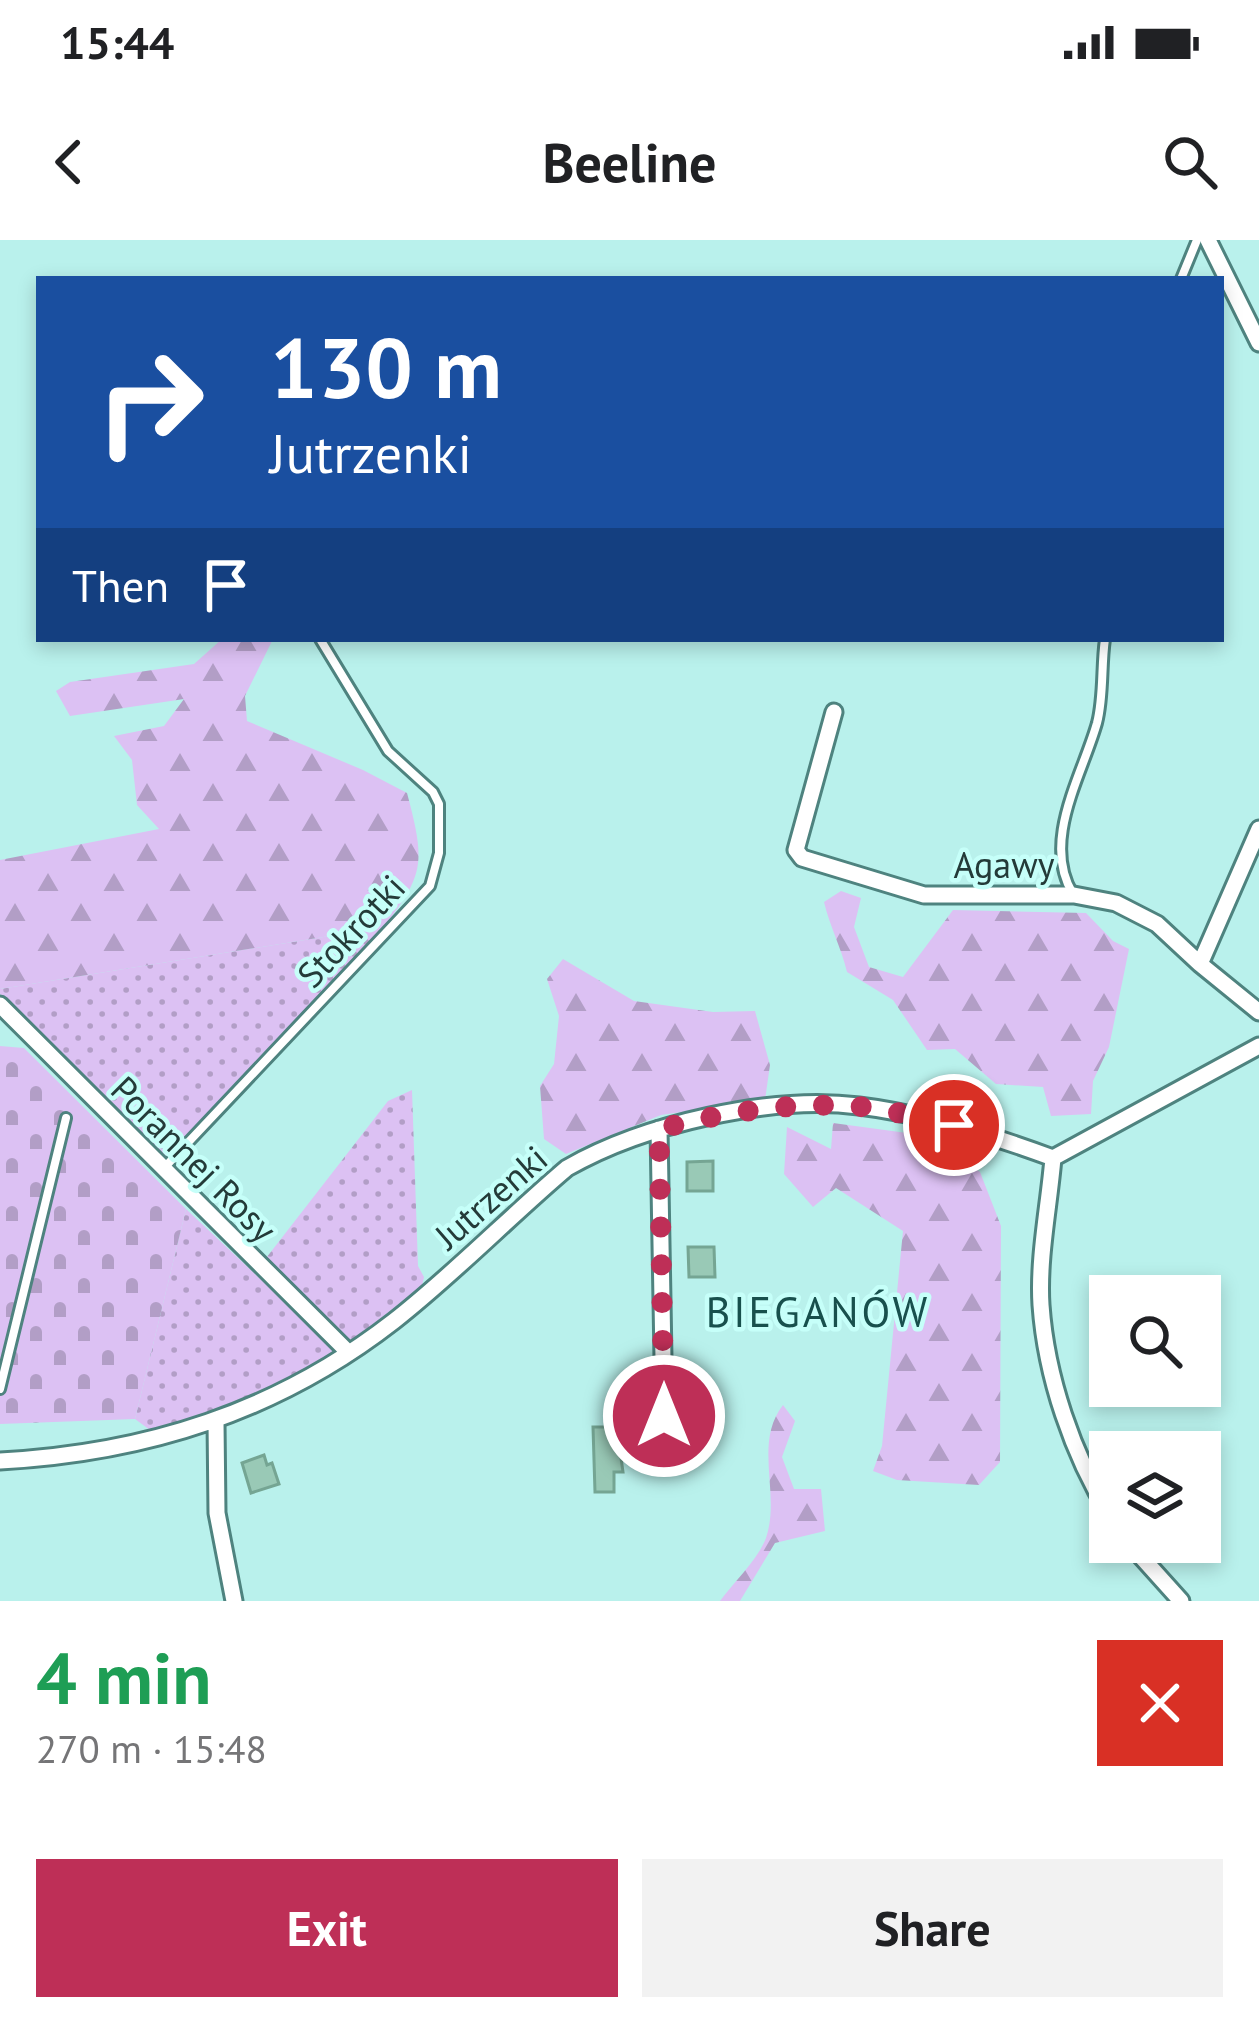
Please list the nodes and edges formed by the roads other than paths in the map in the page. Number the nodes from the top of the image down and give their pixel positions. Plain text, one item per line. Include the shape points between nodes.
1 (1197, 240) edge
2 (1208, 240) edge
3 (1182, 276) edge
4 (1259, 343) edge
5 (322, 642) edge
6 (1105, 642) edge
7 (835, 712) dead end
8 (1259, 830) edge
9 (1074, 895) junction
10 (1200, 964) junction
11 (0, 1005) edge
12 (1259, 1012) edge
13 (1259, 1046) edge
14 (66, 1118) dead end
15 (659, 1129) junction
16 (1053, 1158) junction
17 (161, 1170) junction
18 (349, 1353) junction
19 (0, 1389) edge
20 (664, 1416) dead end
21 (216, 1422) junction
22 (0, 1461) edge
23 (1089, 1475) edge
24 (1147, 1563) edge
25 (234, 1601) edge
26 (1181, 1601) edge

1 - 3 lane
2 - 4 street
5 - 17 lane, Stokrotki via 388,751 439,805 440,853 430,886
6 - 9 lane via 1098,719 1060,849
7 - 9 street, Agawy via 796,850 802,858 924,895
8 - 10 street
9 - 10 street, Agawy via 1137,911
10 - 12 street, Agawy
11 - 17 street, Porannej Rosy
13 - 16 street
14 - 19 lane
15 - 16 street, Jutrzenki via 771,1109 857,1106 954,1125
15 - 18 street, Jutrzenki via 567,1168
15 - 20 street
16 - 23 street via 1041,1304 1054,1377
17 - 18 street, Porannej Rosy
18 - 21 street, Jutrzenki
21 - 22 street, Jutrzenki via 122,1448
21 - 25 street via 217,1513
24 - 26 street

